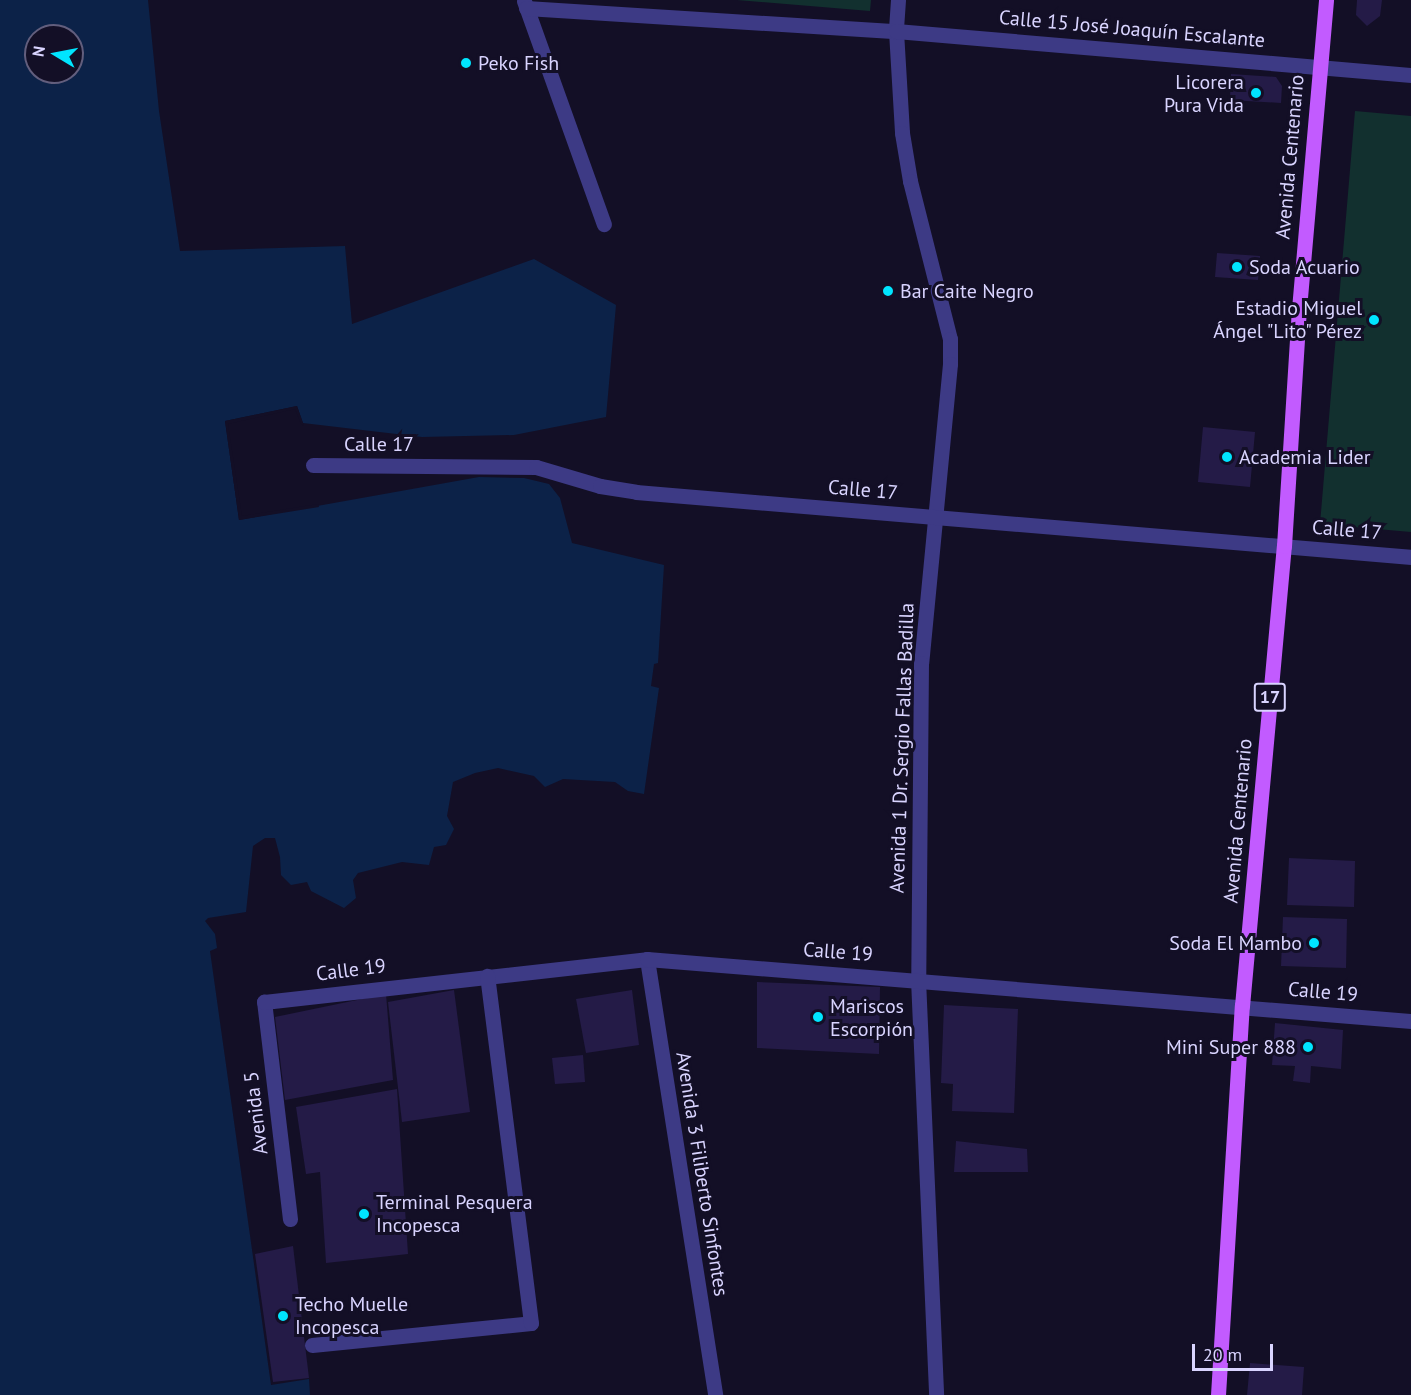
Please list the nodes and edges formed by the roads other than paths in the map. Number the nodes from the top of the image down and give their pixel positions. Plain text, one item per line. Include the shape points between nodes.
1 (898, 0) edge
2 (1326, 0) edge
3 (525, 4) edge
4 (896, 31) junction
5 (1319, 66) junction
6 (1411, 75) edge
7 (604, 224) dead end
8 (313, 465) dead end
9 (933, 516) junction
10 (1284, 546) junction
11 (1411, 556) edge
12 (647, 959) junction
13 (487, 976) junction
14 (918, 979) junction
15 (264, 1002) joint
16 (1242, 1006) junction
17 (1411, 1021) edge
18 (290, 1219) dead end
19 (312, 1345) dead end
20 (715, 1395) edge
21 (936, 1395) edge
22 (1218, 1395) edge

1 - 4 street, Avenida 1 Dr. Sergio Fallas Badilla
2 - 5 main road, Avenida Centenario / 17
3 - 4 street, Calle 15 José Joaquín Escalante
3 - 7 street
4 - 5 street, Calle 15 José Joaquín Escalante
4 - 9 street, Avenida 1 Dr. Sergio Fallas Badilla via 902,133 910,181 950,339
5 - 6 street, Calle 15 José Joaquín Escalante
5 - 10 main road, Avenida Centenario / 17
8 - 9 street, Calle 17 via 536,467 636,492
9 - 10 street, Calle 17
9 - 14 street, Avenida 1 Dr. Sergio Fallas Badilla via 921,663
10 - 11 street, Calle 17
10 - 16 main road, Avenida Centenario / 17
12 - 13 street, Calle 19
12 - 14 street, Calle 19
12 - 20 street, Avenida 3 Filiberto Sinfontes
13 - 15 street, Calle 19
13 - 19 street via 531,1323
14 - 16 street, Calle 19
14 - 21 street, Avenida 1 Dr. Sergio Fallas Badilla
15 - 18 street, Avenida 5
16 - 17 street, Calle 19
16 - 22 main road, Avenida Centenario / 17

